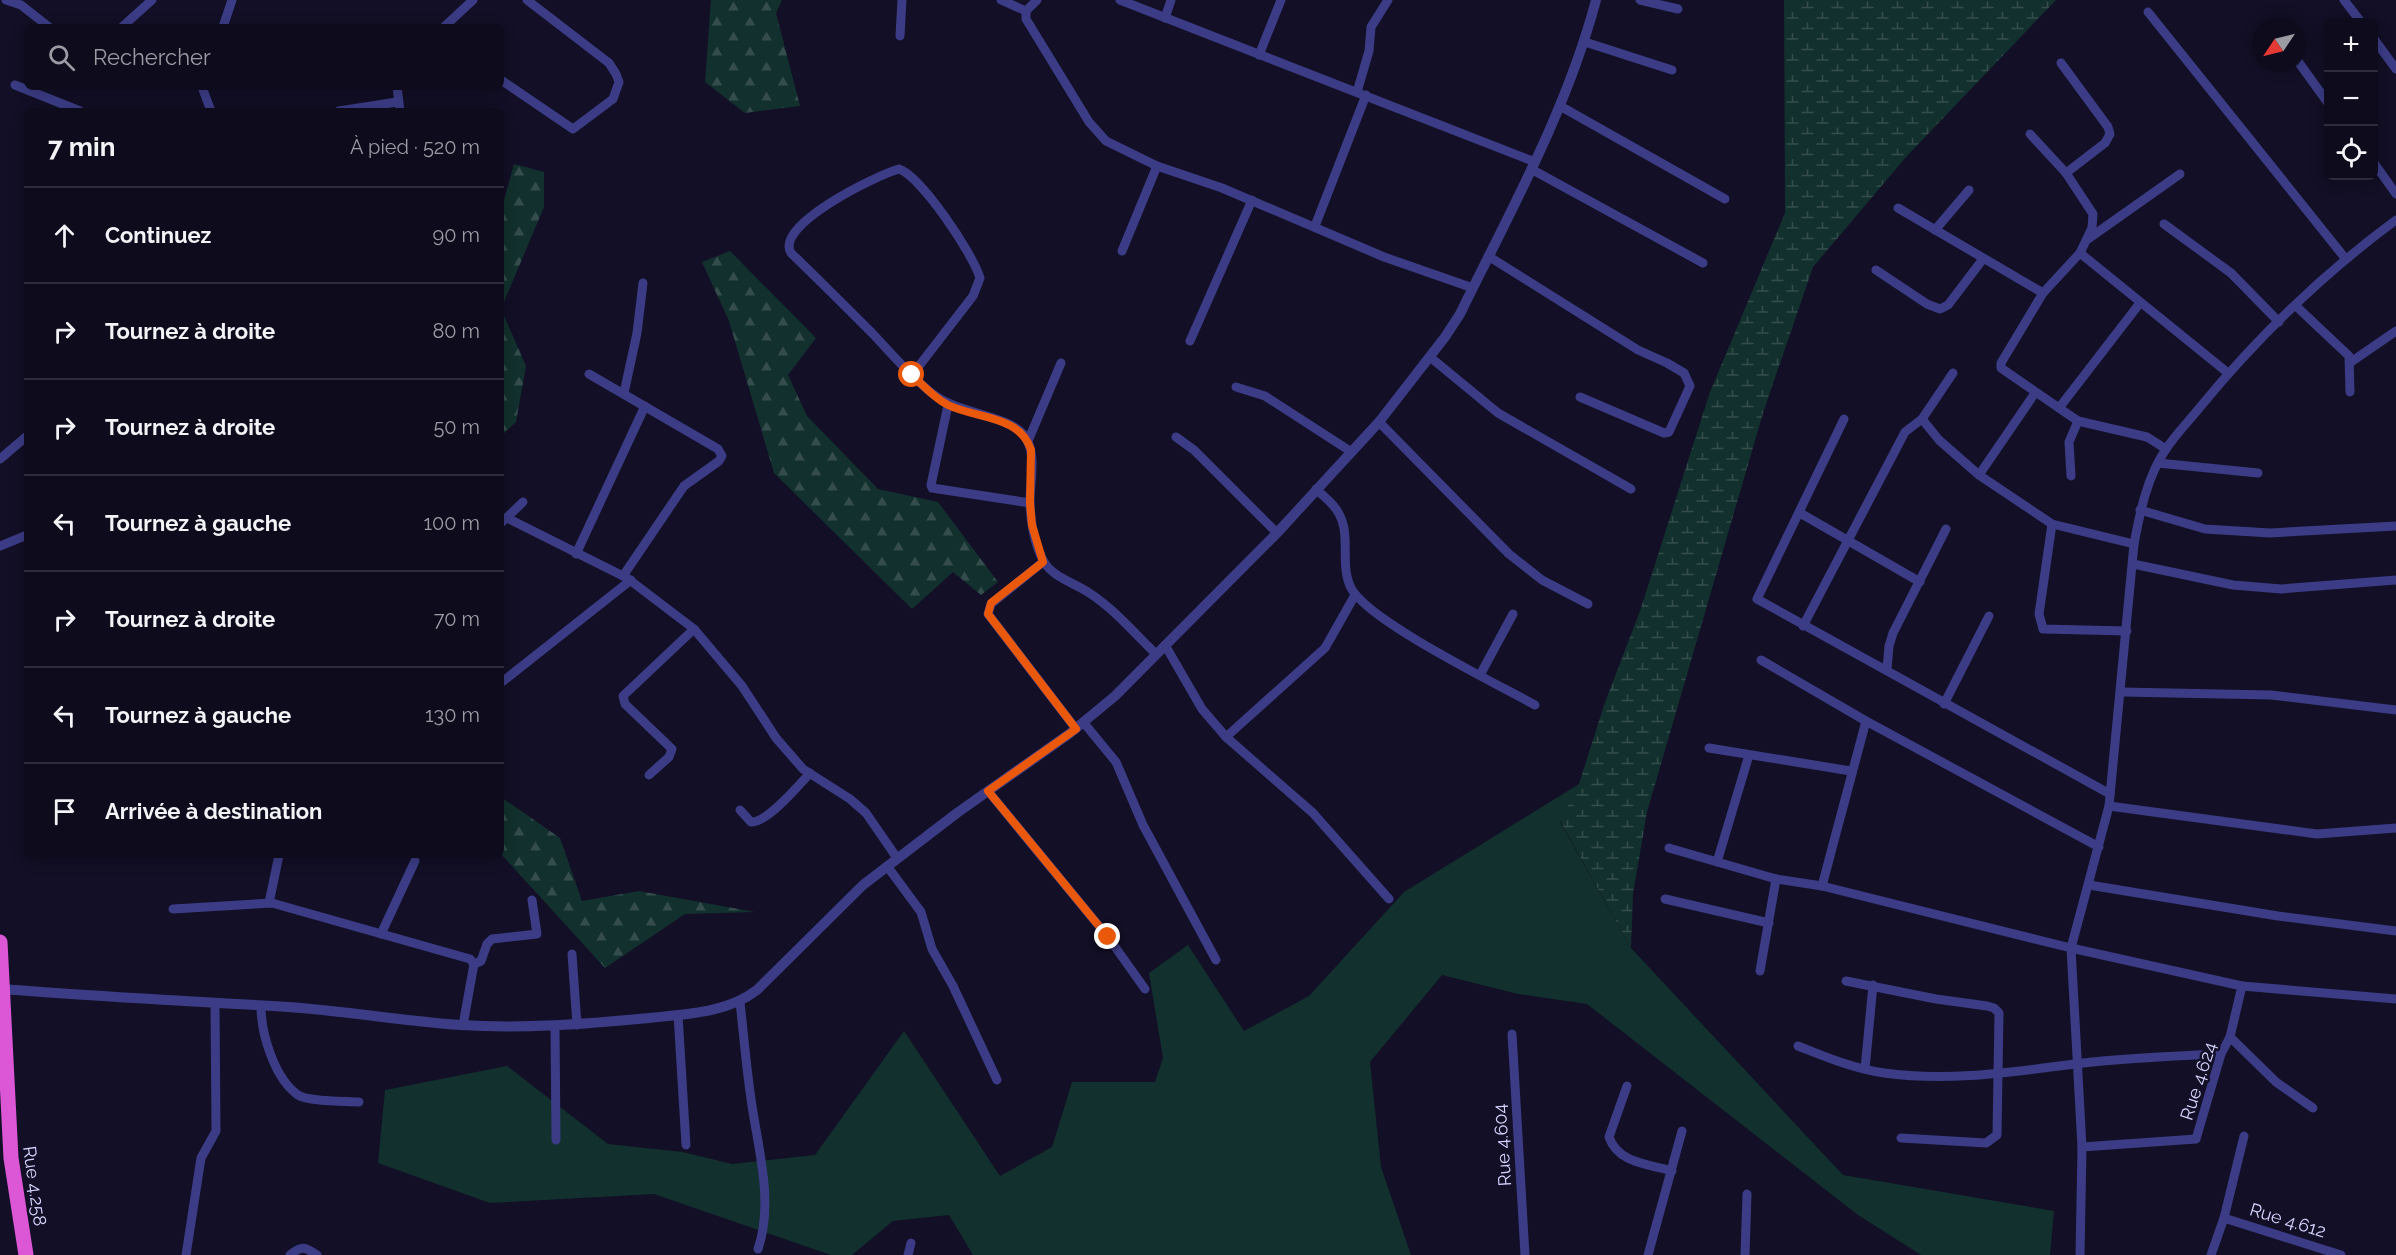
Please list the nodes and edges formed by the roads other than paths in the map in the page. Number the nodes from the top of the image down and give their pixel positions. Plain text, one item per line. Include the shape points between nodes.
1 (6, 0) edge
2 (153, 0) edge
3 (232, 0) edge
4 (473, 0) edge
5 (527, 0) edge
6 (902, 0) edge
7 (1001, 0) edge
8 (1037, 0) edge
9 (1120, 0) edge
10 (1171, 0) edge
11 (1281, 0) edge
12 (1388, 0) edge
13 (1596, 0) edge
14 (1640, 0) edge
15 (2344, 0) edge
16 (1678, 9) dead end
17 (1026, 11) junction
18 (2148, 12) dead end
19 (1165, 18) junction
20 (2358, 18) edge
21 (45, 24) edge
22 (125, 24) edge
23 (224, 24) edge
24 (447, 24) edge
25 (900, 36) dead end
26 (1585, 42) junction
27 (2378, 46) edge
28 (1259, 55) junction
29 (2061, 63) dead end
30 (2396, 69) edge
31 (1672, 70) dead end
32 (2306, 72) edge
33 (504, 82) edge
34 (15, 85) dead end
35 (24, 89) edge
36 (28, 90) edge
37 (203, 90) edge
38 (397, 90) edge
39 (1362, 93) junction
40 (2324, 97) edge
41 (399, 106) edge
42 (1560, 106) junction
43 (72, 108) edge
44 (210, 108) edge
45 (375, 108) edge
46 (2030, 134) dead end
47 (1533, 165) junction
48 (1158, 166) junction
49 (2378, 170) edge
50 (2066, 173) junction
51 (2180, 174) dead end
52 (1969, 190) dead end
53 (2396, 194) edge
54 (1725, 199) dead end
55 (1252, 200) junction
56 (1898, 208) dead end
57 (2396, 220) edge
58 (2164, 224) dead end
59 (1315, 226) junction
60 (1935, 230) junction
61 (2088, 239) junction
62 (1122, 251) dead end
63 (2080, 253) junction
64 (1488, 256) junction
65 (2345, 258) junction
66 (1983, 259) junction
67 (1704, 263) dead end
68 (1876, 270) dead end
69 (643, 283) dead end
70 (1473, 288) junction
71 (2043, 292) junction
72 (2140, 303) junction
73 (2296, 306) junction
74 (2279, 322) junction
75 (2396, 331) edge
76 (1190, 341) dead end
77 (1430, 357) junction
78 (2351, 362) junction
79 (1061, 363) dead end
80 (1953, 373) dead end
81 (2228, 373) junction
82 (589, 375) dead end
83 (912, 375) junction
84 (1236, 387) dead end
85 (2350, 392) dead end
86 (624, 393) junction
87 (2035, 393) junction
88 (1580, 397) dead end
89 (948, 405) junction
90 (645, 406) junction
91 (2059, 408) junction
92 (1844, 419) dead end
93 (1922, 419) junction
94 (2078, 421) junction
95 (1379, 422) junction
96 (1176, 437) dead end
97 (24, 439) edge
98 (1028, 441) junction
99 (2166, 449) junction
100 (1350, 451) junction
101 (0, 459) edge
102 (2158, 463) junction
103 (2258, 473) dead end
104 (1979, 475) junction
105 (2071, 476) dead end
106 (1316, 489) junction
107 (1631, 489) dead end
108 (523, 502) dead end
109 (1030, 503) junction
110 (2140, 510) junction
111 (1800, 513) junction
112 (505, 521) edge
113 (2052, 524) junction
114 (2396, 526) edge
115 (1946, 529) dead end
116 (1276, 533) junction
117 (24, 536) edge
118 (1846, 541) junction
119 (2134, 544) junction
120 (0, 546) edge
121 (576, 554) junction
122 (1043, 562) junction
123 (2133, 564) junction
124 (627, 578) junction
125 (2396, 580) edge
126 (1920, 582) junction
127 (1355, 595) junction
128 (1588, 604) dead end
129 (1513, 614) dead end
130 (1989, 615) dead end
131 (1803, 626) junction
132 (694, 629) junction
133 (2127, 631) junction
134 (1165, 645) junction
135 (1156, 654) junction
136 (1761, 660) dead end
137 (1887, 669) junction
138 (1480, 675) junction
139 (504, 680) edge
140 (2122, 692) junction
141 (1944, 704) junction
142 (1535, 705) dead end
143 (2396, 710) edge
144 (1866, 721) junction
145 (1080, 726) junction
146 (1226, 737) junction
147 (1709, 748) dead end
148 (1749, 755) junction
149 (1851, 771) junction
150 (810, 773) junction
151 (649, 775) dead end
152 (988, 791) junction
153 (2110, 794) junction
154 (2109, 806) junction
155 (740, 810) dead end
156 (2396, 828) edge
157 (2099, 847) junction
158 (1669, 848) dead end
159 (278, 858) edge
160 (897, 858) junction
161 (415, 861) dead end
162 (1717, 862) junction
163 (887, 866) junction
164 (1776, 879) junction
165 (2089, 885) junction
166 (1822, 886) junction
167 (1389, 899) dead end
168 (1665, 899) dead end
169 (532, 900) dead end
170 (269, 903) junction
171 (173, 909) dead end
172 (1769, 923) junction
173 (2396, 931) edge
174 (381, 934) junction
175 (0, 942) edge
176 (2071, 948) junction
177 (572, 954) dead end
178 (1216, 960) dead end
179 (474, 964) junction
180 (1760, 971) dead end
181 (1846, 981) dead end
182 (1873, 985) junction
183 (2242, 986) junction
184 (3, 989) junction
185 (1145, 989) dead end
186 (2396, 999) edge
187 (740, 1002) junction
188 (215, 1004) junction
189 (261, 1006) junction
190 (678, 1015) junction
191 (463, 1025) junction
192 (577, 1025) junction
193 (555, 1026) junction
194 (2, 1031) edge
195 (1512, 1034) dead end
196 (2230, 1037) junction
197 (1798, 1046) dead end
198 (2222, 1054) junction
199 (2076, 1064) junction
200 (1865, 1070) junction
201 (1996, 1076) junction
202 (997, 1080) dead end
203 (1627, 1086) dead end
204 (359, 1102) dead end
205 (2313, 1108) dead end
206 (1682, 1131) dead end
207 (2244, 1136) dead end
208 (1901, 1138) dead end
209 (556, 1140) dead end
210 (686, 1145) dead end
211 (2082, 1147) junction
212 (1672, 1171) junction
213 (1747, 1194) dead end
214 (2224, 1218) junction
215 (911, 1243) dead end
216 (758, 1249) dead end
217 (26, 1255) edge
218 (186, 1255) edge
219 (290, 1255) edge
220 (317, 1255) edge
221 (908, 1255) edge
222 (1525, 1255) edge
223 (1648, 1255) edge
224 (1744, 1255) edge
225 (2080, 1255) edge
226 (2211, 1255) edge
227 (2341, 1255) edge

1 - 21 street via 21,5
2 - 22 street
3 - 23 street
4 - 24 street
5 - 33 street via 609,63 619,82 618,92 573,129
6 - 25 street
7 - 17 street
8 - 17 street
9 - 19 street
10 - 19 street
11 - 28 street
12 - 39 street via 1371,27
13 - 26 street
14 - 16 street
15 - 20 street
17 - 48 street via 1026,19 1098,133 1106,141
18 - 65 street
19 - 28 street
26 - 31 street
26 - 42 street
27 - 30 street
28 - 39 street
29 - 50 street via 2110,134 2105,143
32 - 40 street
34 - 35 street
36 - 43 street
37 - 44 street
38 - 41 street
39 - 47 street
39 - 59 street
41 - 45 street
42 - 47 street
42 - 54 street
46 - 50 street
47 - 64 street
47 - 67 street
48 - 55 street
48 - 62 street
49 - 53 street
50 - 61 street via 2093,214
51 - 61 street
52 - 60 street
55 - 59 street
55 - 76 street
56 - 60 street
57 - 65 street
58 - 74 street via 2230,273
59 - 70 street via 1384,257
60 - 66 street
61 - 63 street
63 - 71 street
63 - 72 street
64 - 70 street
64 - 88 street via 1638,350 1668,363 1684,374 1690,386 1669,432 1664,433
65 - 73 street
66 - 68 street via 1948,305 1940,309
66 - 71 street
69 - 86 street
70 - 77 street
71 - 87 street via 2001,363 2005,373
72 - 81 street
72 - 91 street
73 - 74 street
73 - 78 street via 2344,350
74 - 81 street
75 - 78 street
77 - 95 street
77 - 107 street via 1498,413
78 - 85 street
79 - 98 street
80 - 93 street
81 - 99 street
82 - 86 street
83 - 83 street via 787,246 795,231 813,214 899,169 939,209 969,252 980,278 973,296
83 - 89 street
84 - 100 street via 1265,396
86 - 90 street
87 - 91 street
87 - 104 street
89 - 98 street via 1011,426
89 - 109 street via 932,488
90 - 121 street
90 - 124 street via 718,449 722,456 684,486
91 - 94 street
92 - 111 street
93 - 104 street via 1939,440
93 - 118 street via 1905,432
94 - 99 street via 2147,437
94 - 105 street via 2070,442
95 - 100 street
95 - 128 street via 1509,554 1542,580
96 - 116 street via 1194,450
97 - 101 street
98 - 109 street
99 - 102 street
100 - 106 street
102 - 103 street
102 - 110 street
104 - 113 street
106 - 116 street
106 - 127 street via 1337,509 1342,520 1346,570
108 - 112 street
109 - 122 street
110 - 114 street via 2205,529 2270,533
110 - 119 street
111 - 118 street
111 - 131 street via 1756,595 1760,602
112 - 121 street
113 - 119 street
113 - 133 street via 2039,614 2043,629
115 - 126 street
116 - 134 street
117 - 120 street
118 - 126 street
118 - 131 street
119 - 123 street
121 - 124 street
122 - 135 street via 1101,602
122 - 145 street via 991,603 988,614
123 - 125 street via 2233,585 2282,589
123 - 133 street
124 - 132 street
124 - 139 street
126 - 137 street via 1893,633
127 - 138 street via 1389,623
127 - 146 street via 1325,648
129 - 138 street
130 - 141 street
131 - 137 street
132 - 150 street via 730,670 776,738
132 - 151 street via 623,696 626,704 672,749 669,757
133 - 140 street
134 - 135 street
134 - 146 street via 1202,710
135 - 145 street
136 - 144 street
137 - 141 street
138 - 142 street
140 - 143 street via 2271,695
140 - 153 street
141 - 153 street
144 - 149 street
144 - 157 street
145 - 152 street
145 - 178 street via 1116,762 1143,825
146 - 167 street via 1313,813
147 - 148 street
148 - 149 street
148 - 162 street
149 - 166 street
150 - 155 street via 758,822 751,822
150 - 160 street via 866,813
152 - 160 street
152 - 185 street via 1108,937
153 - 154 street
154 - 156 street via 2316,834
154 - 157 street
157 - 165 street
158 - 162 street
159 - 170 street
160 - 163 street
161 - 174 street
162 - 164 street
163 - 187 street
163 - 202 street via 923,916 932,949
164 - 166 street
164 - 172 street
165 - 173 street
165 - 176 street
166 - 176 street
168 - 172 street
169 - 179 street via 537,934 492,939 481,961
170 - 171 street
170 - 174 street
172 - 180 street
174 - 179 street via 470,959
175 - 184 highway, Rue 4.258
176 - 183 street
176 - 199 street
177 - 192 street
179 - 191 street
181 - 182 street
182 - 200 street
182 - 201 street via 1994,1008 2000,1020
183 - 186 street
183 - 196 street, Rue 4.624
184 - 188 street
184 - 194 highway, Rue 4.258
187 - 190 street
187 - 216 street via 762,1158 763,1225
188 - 189 street
188 - 218 street via 216,1131 201,1158
189 - 191 street
189 - 204 street via 263,1033 272,1058 297,1093
190 - 192 street
190 - 210 street
191 - 193 street
192 - 193 street
193 - 209 street
194 - 217 highway, Rue 4.258 via 11,1158
195 - 222 street, Rue 4.604
196 - 198 street, Rue 4.624
196 - 205 street via 2276,1082
197 - 200 street
198 - 199 street
198 - 211 street, Rue 4.624 via 2196,1139
199 - 201 street
199 - 211 street
200 - 201 street via 1951,1077
201 - 208 street via 1997,1135 1992,1140 1986,1143
203 - 212 street via 1609,1137 1613,1149 1620,1156
206 - 212 street
207 - 214 street
211 - 225 street
212 - 223 street
213 - 224 street
214 - 226 street
214 - 227 street, Rue 4.612
215 - 221 street
219 - 220 street via 305,1247

